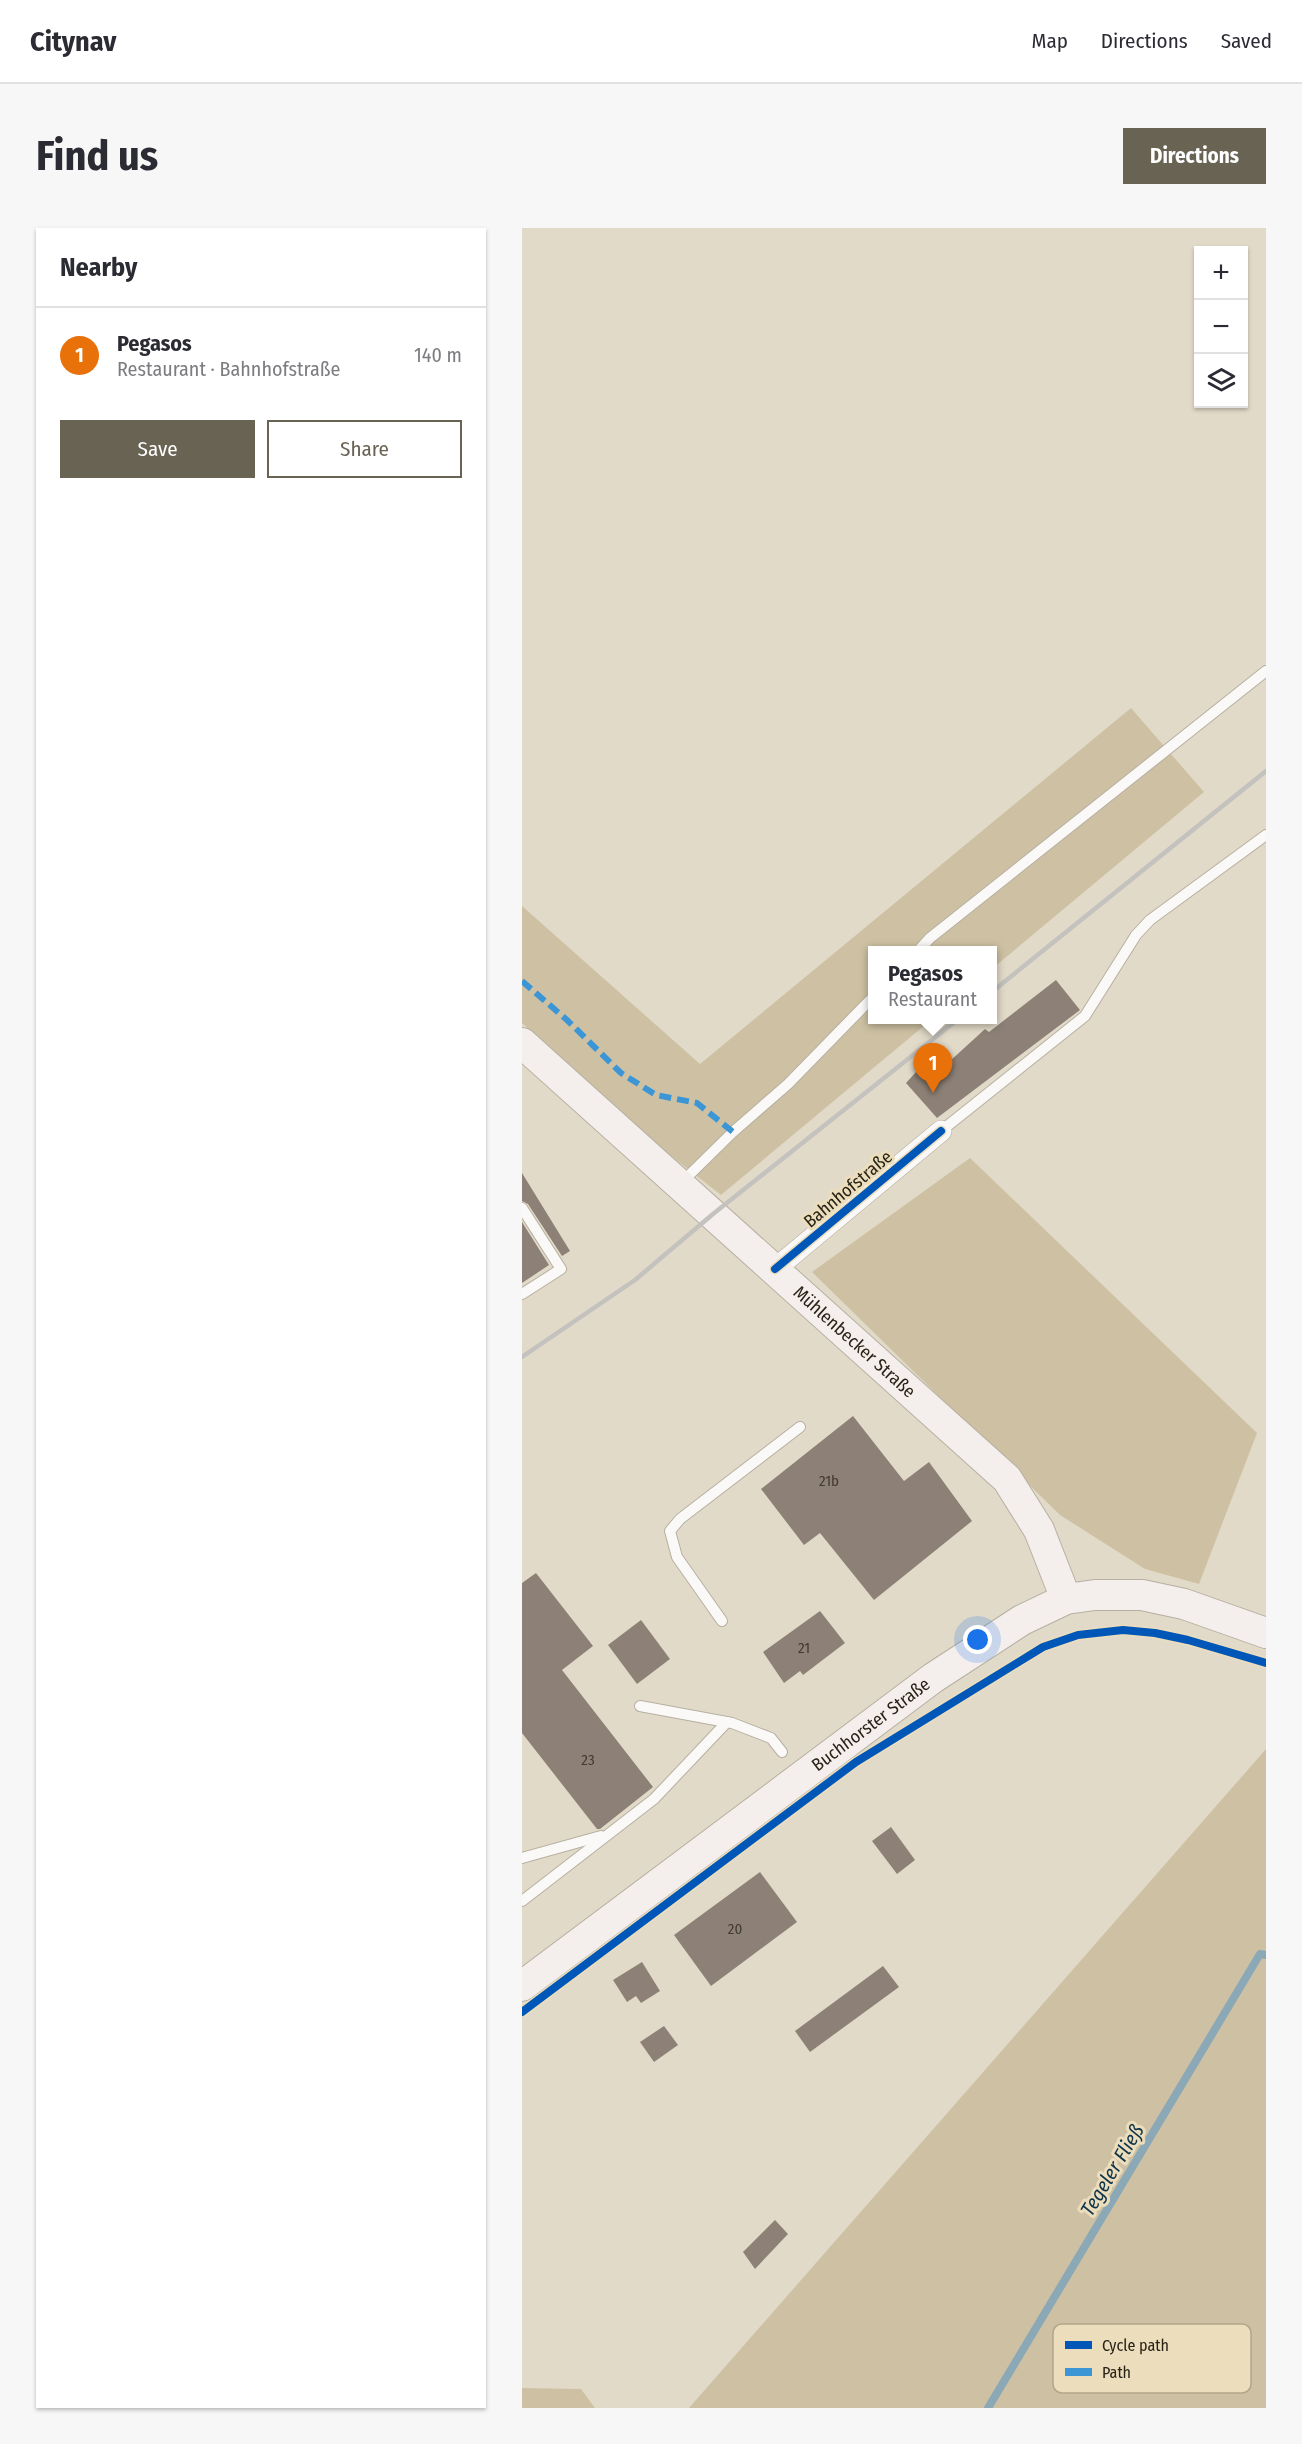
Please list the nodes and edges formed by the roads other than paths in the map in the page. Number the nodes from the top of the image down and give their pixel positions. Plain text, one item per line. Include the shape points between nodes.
1 (1266, 671) edge
2 (1266, 835) edge
3 (923, 946) edge
4 (868, 1002) edge
5 (522, 1043) edge
6 (940, 1131) joint
7 (681, 1183) junction
8 (522, 1208) edge
9 (775, 1269) junction
10 (522, 1294) edge
11 (800, 1427) dead end
12 (1066, 1599) junction
13 (722, 1620) dead end
14 (1266, 1633) edge
15 (640, 1707) dead end
16 (728, 1722) junction
17 (782, 1752) dead end
18 (610, 1833) junction
19 (522, 1858) edge
20 (522, 1901) edge
21 (522, 1986) edge

1 - 3 lane
2 - 6 lane via 1150,920 1136,935 1085,1016
4 - 7 lane via 788,1084
5 - 7 main road, Mühlenbecker Straße
6 - 9 street, Bahnhofstraße
7 - 9 main road, Mühlenbecker Straße
8 - 10 lane via 561,1269
9 - 12 main road, Mühlenbecker Straße via 1007,1479 1039,1530
11 - 13 lane via 669,1531 677,1557
12 - 14 main road, Buchhorster Straße via 1142,1595 1184,1604
12 - 21 main road, Buchhorster Straße via 1022,1620 933,1678
15 - 16 lane
16 - 17 lane via 771,1738
16 - 18 lane via 654,1799
18 - 19 lane
18 - 20 lane

